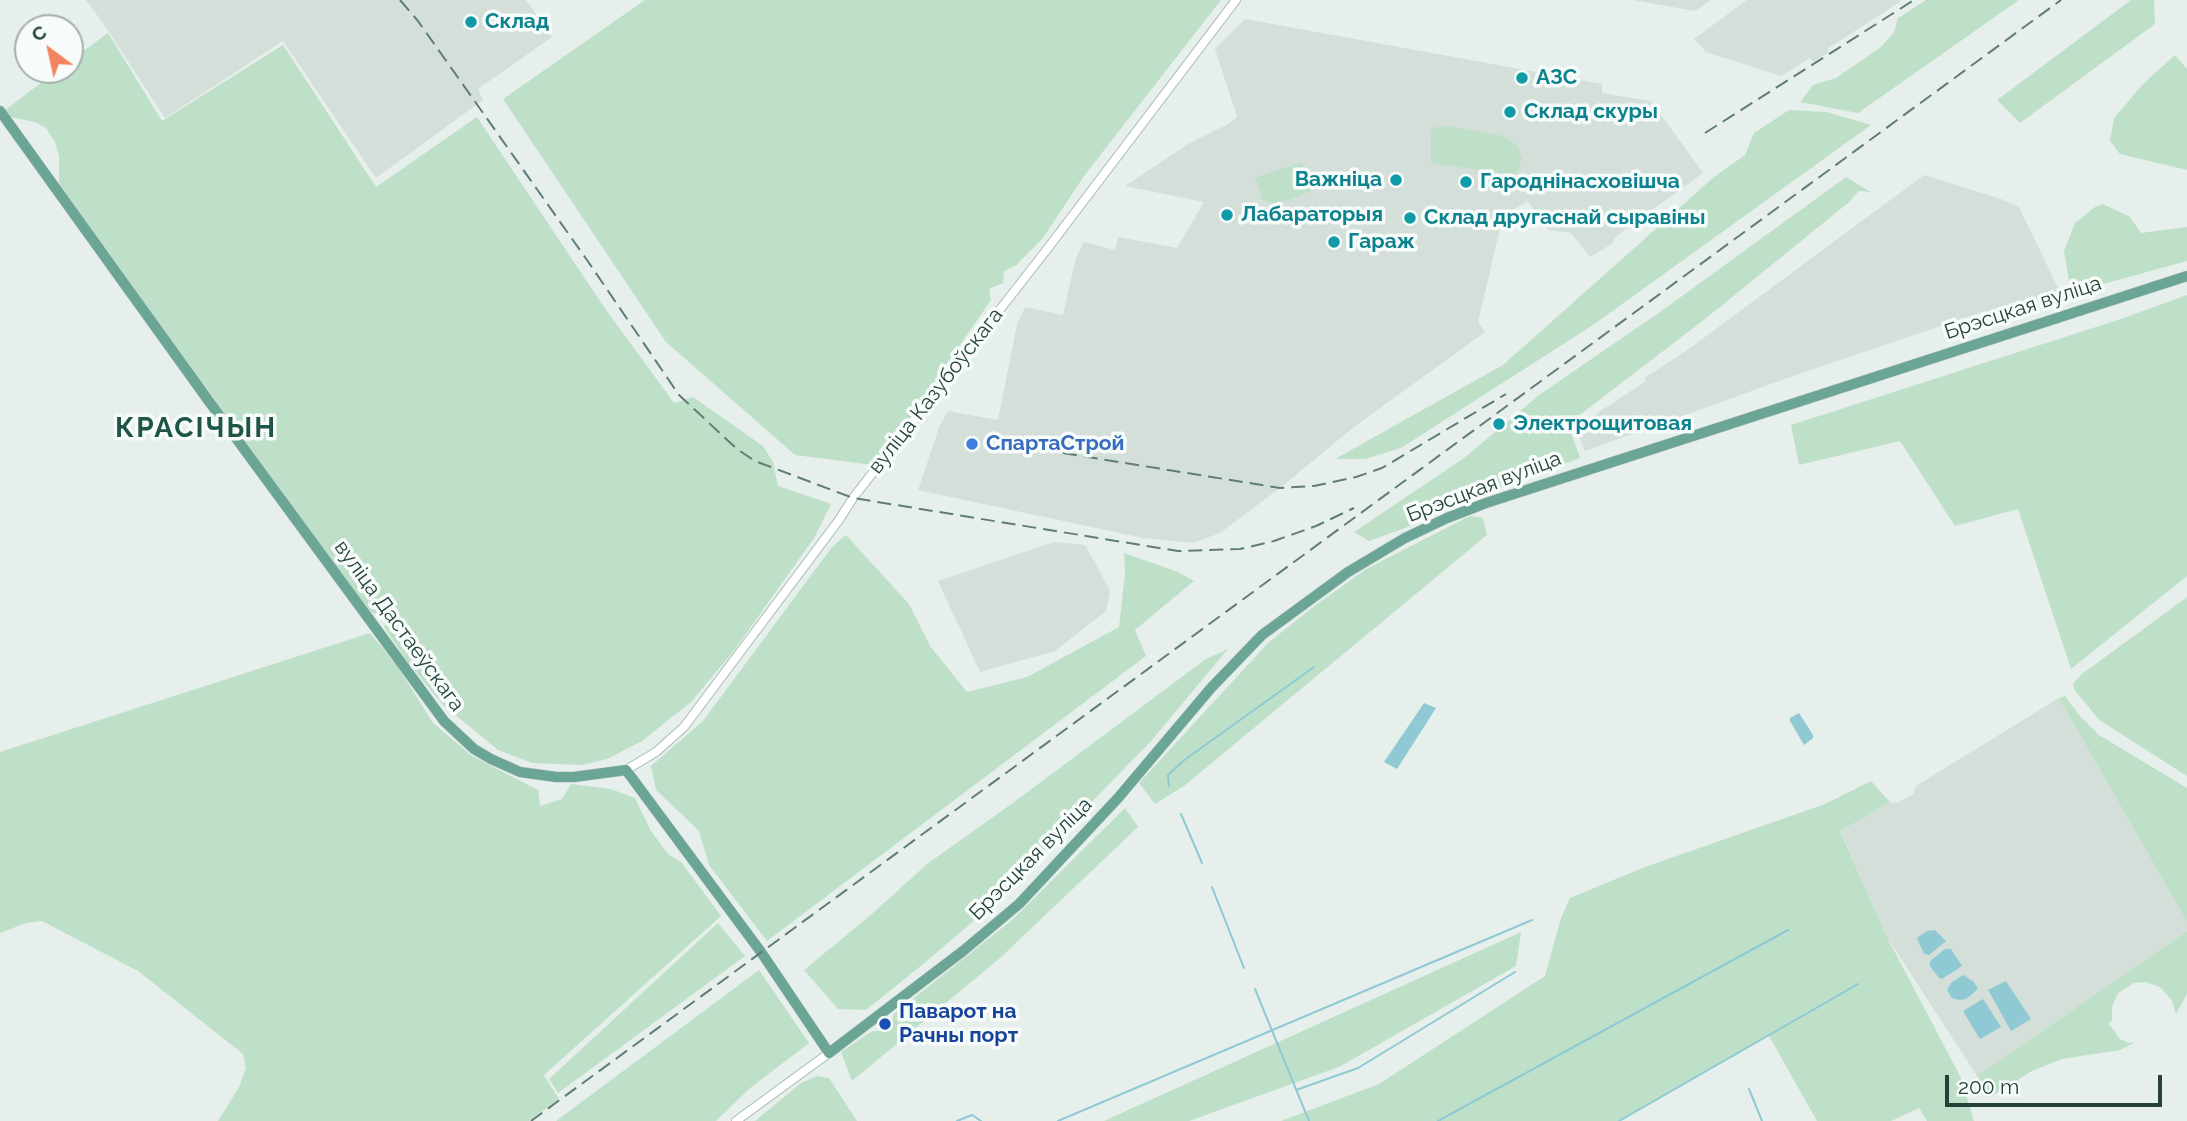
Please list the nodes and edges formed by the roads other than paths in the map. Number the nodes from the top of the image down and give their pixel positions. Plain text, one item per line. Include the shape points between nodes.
1 (1236, 0) edge
2 (0, 111) edge
3 (2187, 276) edge
4 (626, 770) junction
5 (829, 1053) junction
6 (736, 1121) edge

1 - 4 street, вуліца Казубоўскага via 853,498 684,727
2 - 4 main road, вуліца Дастаеўскага via 454,732 491,760 532,775 574,777
3 - 5 main road, Брэсцкая вуліца via 1486,503 1405,538 1348,572 1262,635 1019,904
4 - 5 main road via 761,952
5 - 6 street, Брэсцкая вуліца

